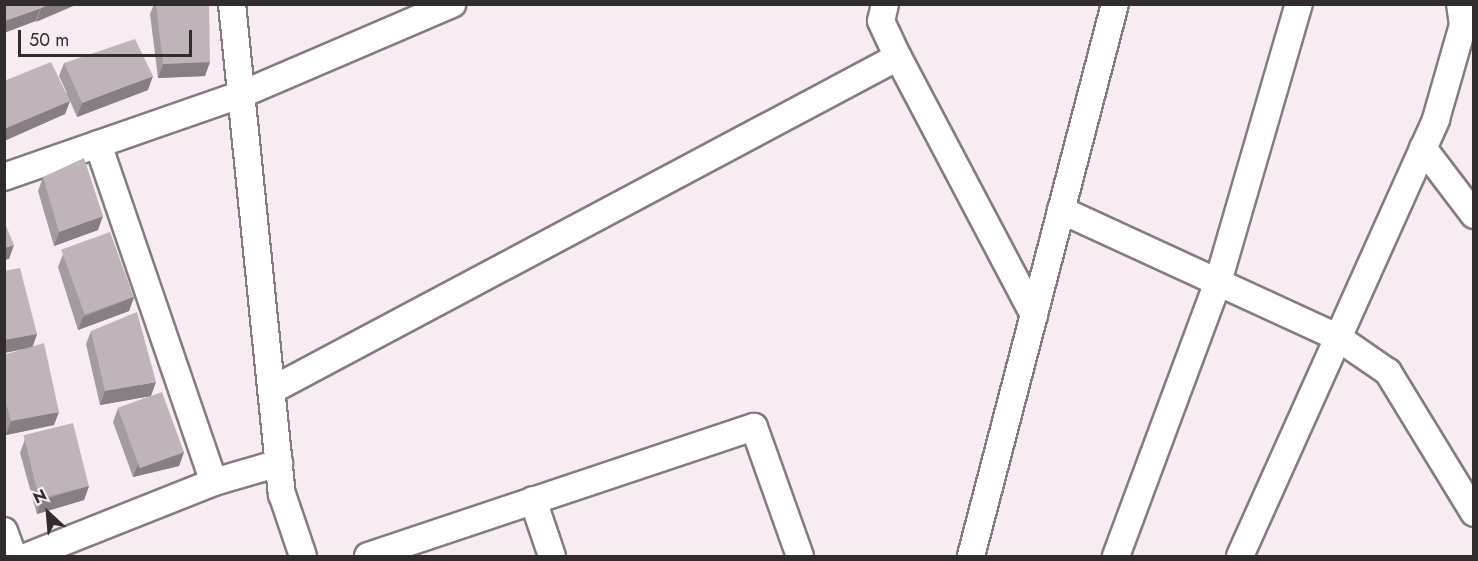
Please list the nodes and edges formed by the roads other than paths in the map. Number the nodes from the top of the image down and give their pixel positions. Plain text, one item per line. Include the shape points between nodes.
1 (232, 4) edge
2 (452, 4) edge
3 (885, 4) edge
4 (1115, 4) edge
5 (1299, 4) edge
6 (1460, 4) edge
7 (898, 57) junction
8 (240, 95) junction
9 (98, 144) junction
10 (1423, 148) junction
11 (4, 177) edge
12 (1061, 210) junction
13 (1473, 215) edge
14 (1218, 282) junction
15 (1034, 315) junction
16 (1338, 337) junction
17 (272, 390) junction
18 (279, 463) junction
19 (214, 482) junction
20 (533, 500) junction
21 (1473, 513) edge
22 (4, 531) edge
23 (13, 556) edge
24 (28, 556) edge
25 (303, 556) edge
26 (368, 556) edge
27 (552, 556) edge
28 (801, 556) edge
29 (971, 556) edge
30 (1116, 556) edge
31 (1240, 556) edge

1 - 8 street
2 - 8 street
3 - 7 street via 881,21
4 - 12 street
5 - 14 street
6 - 10 street via 1463,25
7 - 15 street
7 - 17 street
8 - 9 street
8 - 17 street
9 - 11 street
9 - 19 street
10 - 13 street
10 - 16 street
12 - 14 street
12 - 15 street
14 - 16 street
14 - 30 street
15 - 29 street
16 - 21 street via 1389,372
16 - 31 street
17 - 18 street
18 - 19 street
18 - 25 street via 282,494
19 - 24 street
20 - 26 street
20 - 27 street
20 - 28 street via 754,427
22 - 23 street

